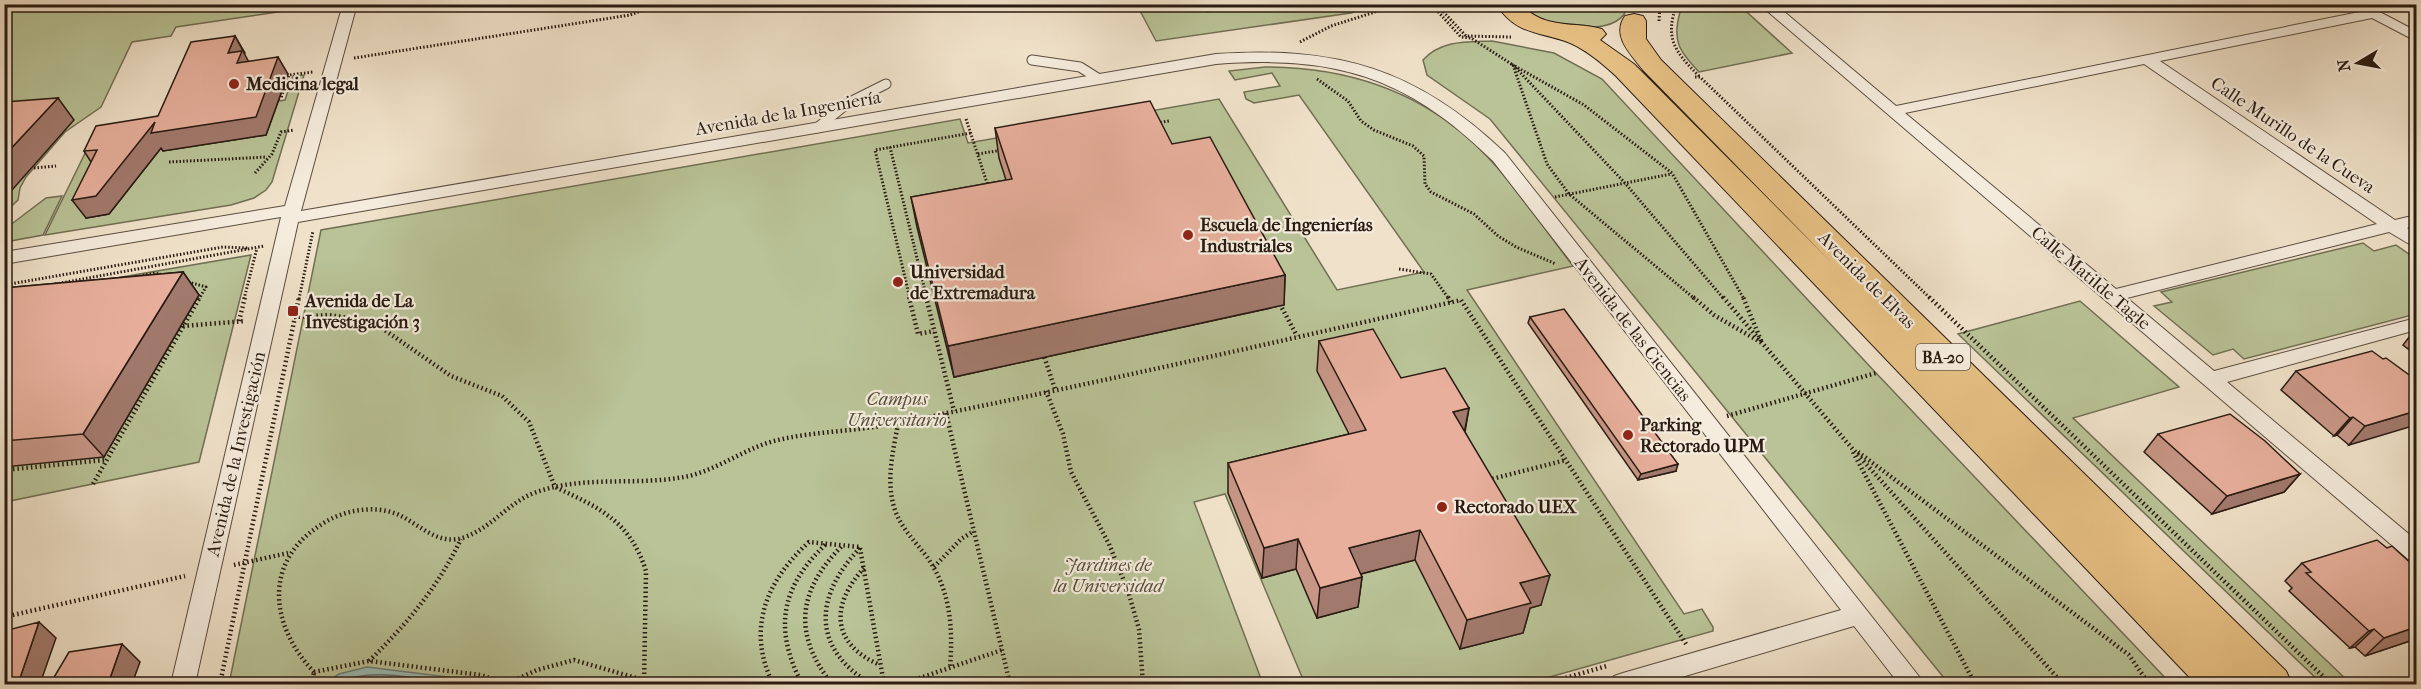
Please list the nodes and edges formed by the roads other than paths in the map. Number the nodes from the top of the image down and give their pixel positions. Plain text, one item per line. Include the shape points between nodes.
1 (350, 4) edge
2 (1508, 4) edge
3 (1766, 4) edge
4 (1648, 14) edge
5 (1572, 34) junction
6 (2416, 37) edge
7 (1294, 56) joint
8 (1032, 60) dead end
9 (2148, 60) junction
10 (1099, 80) junction
11 (886, 84) dead end
12 (1893, 111) junction
13 (817, 128) junction
14 (290, 217) junction
15 (2416, 220) edge
16 (2393, 226) junction
17 (2416, 242) edge
18 (4, 258) edge
19 (4, 271) edge
20 (2112, 296) junction
21 (2416, 324) edge
22 (2210, 379) junction
23 (2416, 553) edge
24 (1859, 615) junction
25 (183, 684) edge
26 (1623, 684) edge
27 (1913, 684) edge
28 (2222, 684) edge
29 (2271, 684) edge

1 - 14 street, Avenida de la Investigación
2 - 5 highway, BA-20 via 1530,23
3 - 12 street, Calle Matilde Tagle
4 - 5 highway, BA-20 via 1608,33
4 - 29 highway, Avenida de Elvas / BA-20 via 1633,39 1652,65
5 - 28 highway, Avenida de Elvas / BA-20 via 1625,70
6 - 9 street via 2374,14
7 - 10 street, Avenida de la Ingeniería via 1235,57
7 - 24 street, Avenida de las Ciencias via 1354,66 1422,94 1480,138 1534,201
8 - 10 lane via 1080,67
9 - 12 street
9 - 16 street, Calle Murillo de la Cueva
10 - 13 street, Avenida de la Ingeniería
11 - 13 lane via 848,104
12 - 20 street, Calle Matilde Tagle
13 - 14 street, Avenida de la Ingeniería
14 - 18 street
14 - 19 street via 82,265
14 - 25 street, Avenida de la Investigación
15 - 16 street
16 - 17 street, Calle Murillo de la Cueva
16 - 20 street
20 - 22 street, Calle Matilde Tagle
21 - 22 street
22 - 23 street, Calle Matilde Tagle
24 - 26 street
24 - 27 street, Avenida de las Ciencias

